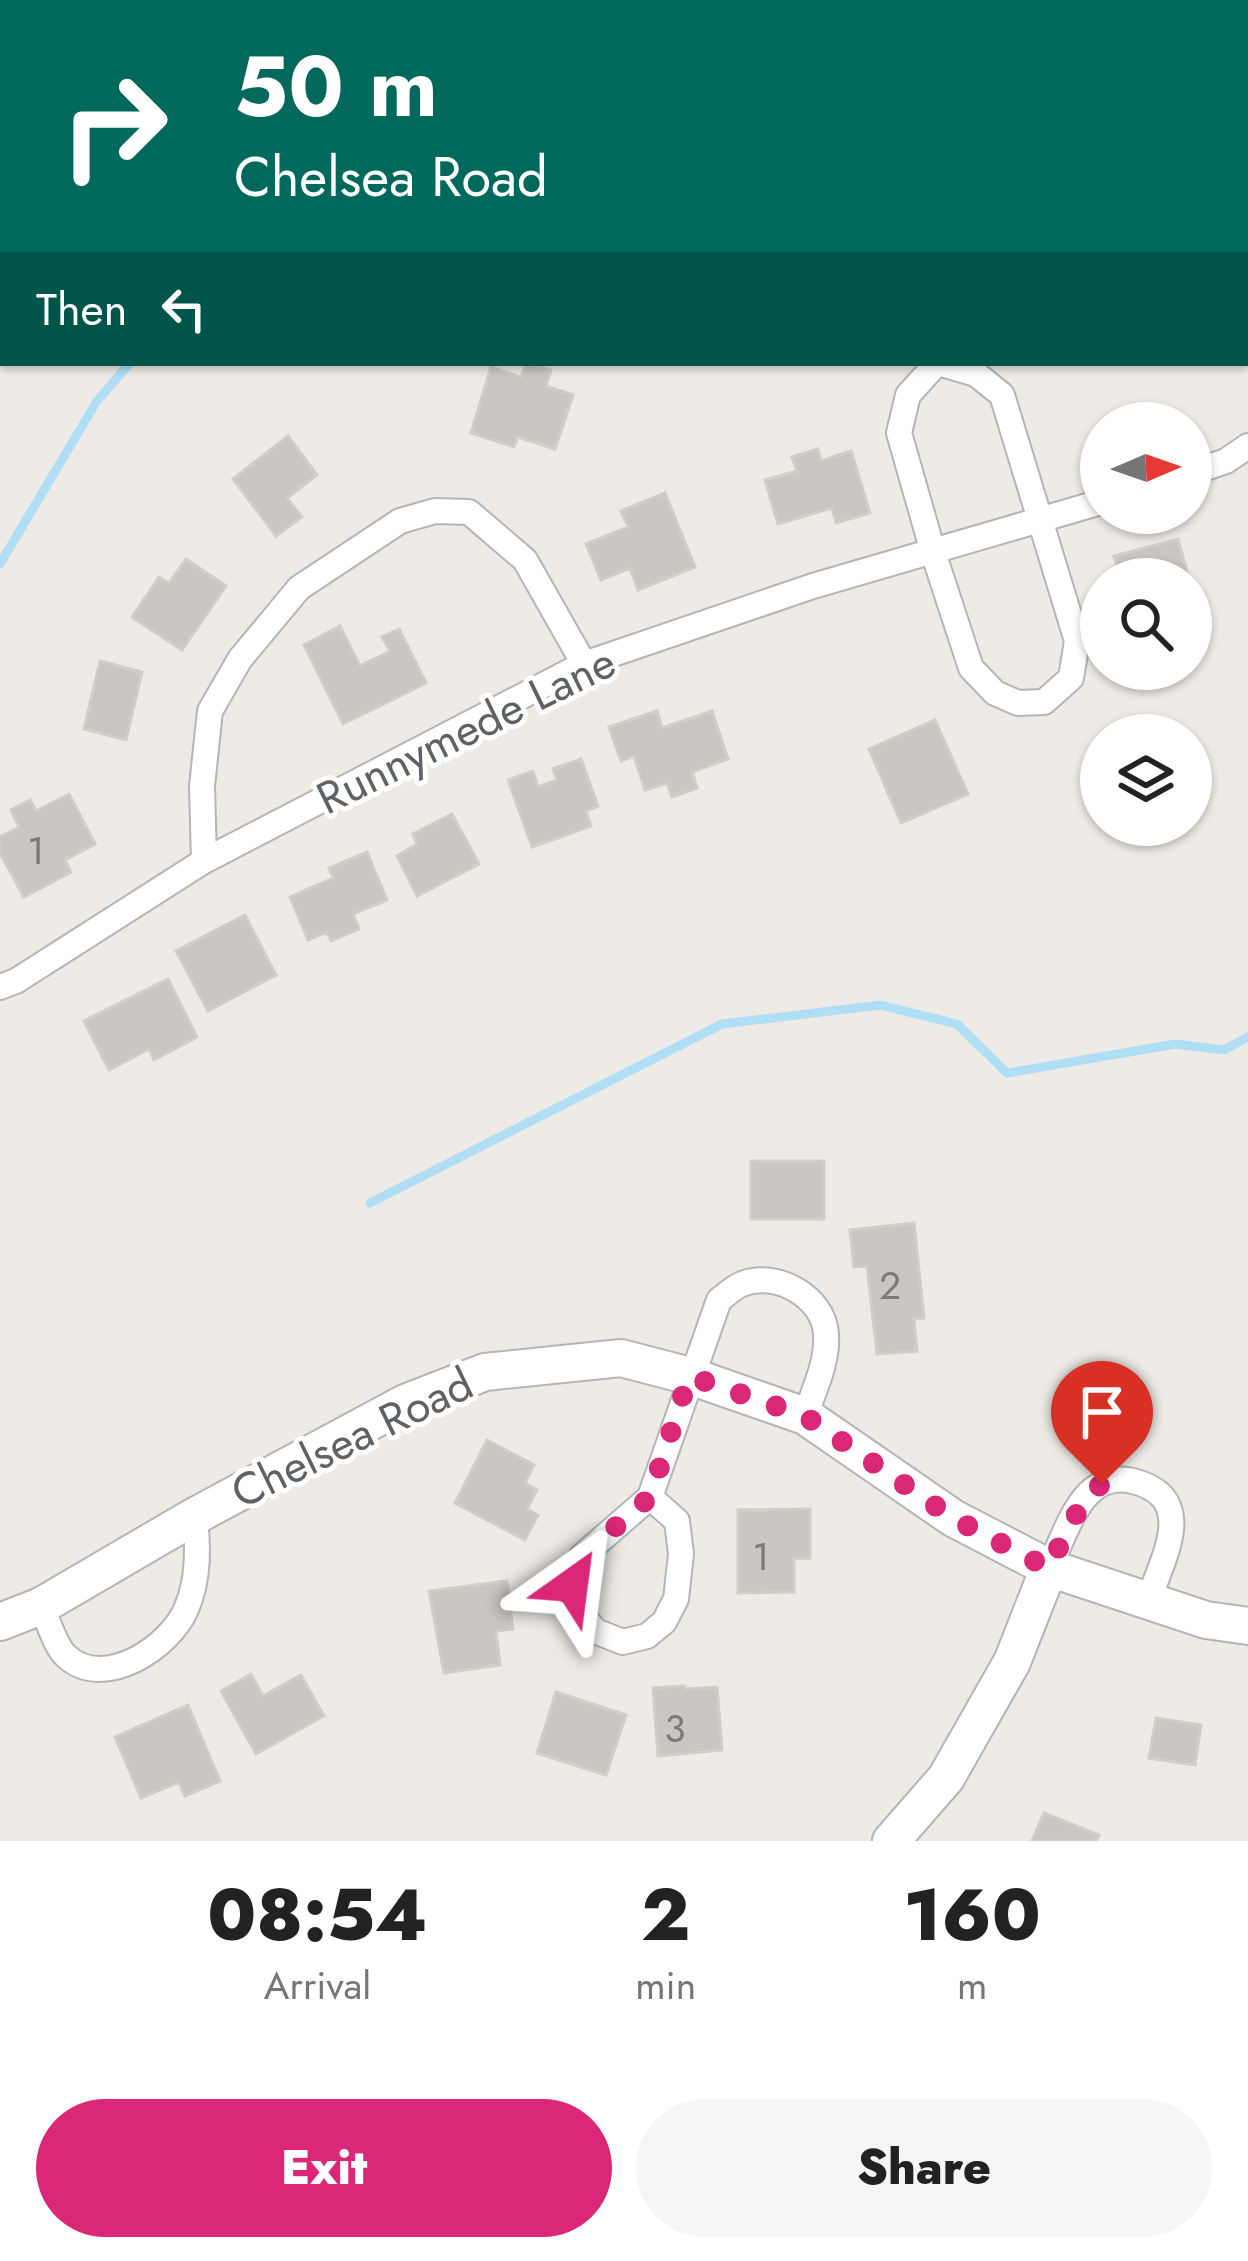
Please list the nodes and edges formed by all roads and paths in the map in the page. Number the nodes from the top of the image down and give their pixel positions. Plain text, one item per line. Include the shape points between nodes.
1 (935, 366) edge
2 (948, 366) edge
3 (1248, 446) edge
4 (1212, 466) edge
5 (1080, 508) edge
6 (1039, 519) junction
7 (933, 551) junction
8 (584, 664) junction
9 (204, 861) junction
10 (0, 987) edge
11 (689, 1376) junction
12 (805, 1416) junction
13 (650, 1497) junction
14 (195, 1516) junction
15 (1048, 1568) junction
16 (1149, 1599) junction
17 (41, 1606) junction
18 (0, 1622) edge
19 (1248, 1626) edge
20 (891, 1841) edge

1 - 7 street via 908,395 899,433
2 - 6 street via 976,374 1002,395
3 - 4 street
5 - 6 street, Runnymede Lane
6 - 7 street, Runnymede Lane
6 - 7 street via 1077,641 1071,678 1044,702 995,693 971,668
7 - 8 street, Runnymede Lane
8 - 9 street, Runnymede Lane
8 - 9 street via 526,560 469,512 400,521 298,588 210,711
9 - 10 street, Runnymede Lane
11 - 12 street, Chelsea Road
11 - 12 street via 719,1300 742,1284 794,1288 826,1328
11 - 13 street
11 - 14 street, Chelsea Road via 621,1358 485,1372 405,1403
12 - 15 street, Chelsea Road via 953,1518
13 - 13 street via 581,1557 572,1585 595,1631 623,1642 647,1636 676,1599 677,1521
14 - 17 street, Chelsea Road
14 - 17 street via 187,1610 129,1664 95,1669 66,1656
15 - 16 street, Chelsea Road
15 - 16 street via 1086,1496 1120,1478 1141,1483 1172,1510
15 - 20 street via 1012,1662 958,1758
16 - 19 street, Chelsea Road
17 - 18 street, Chelsea Road

